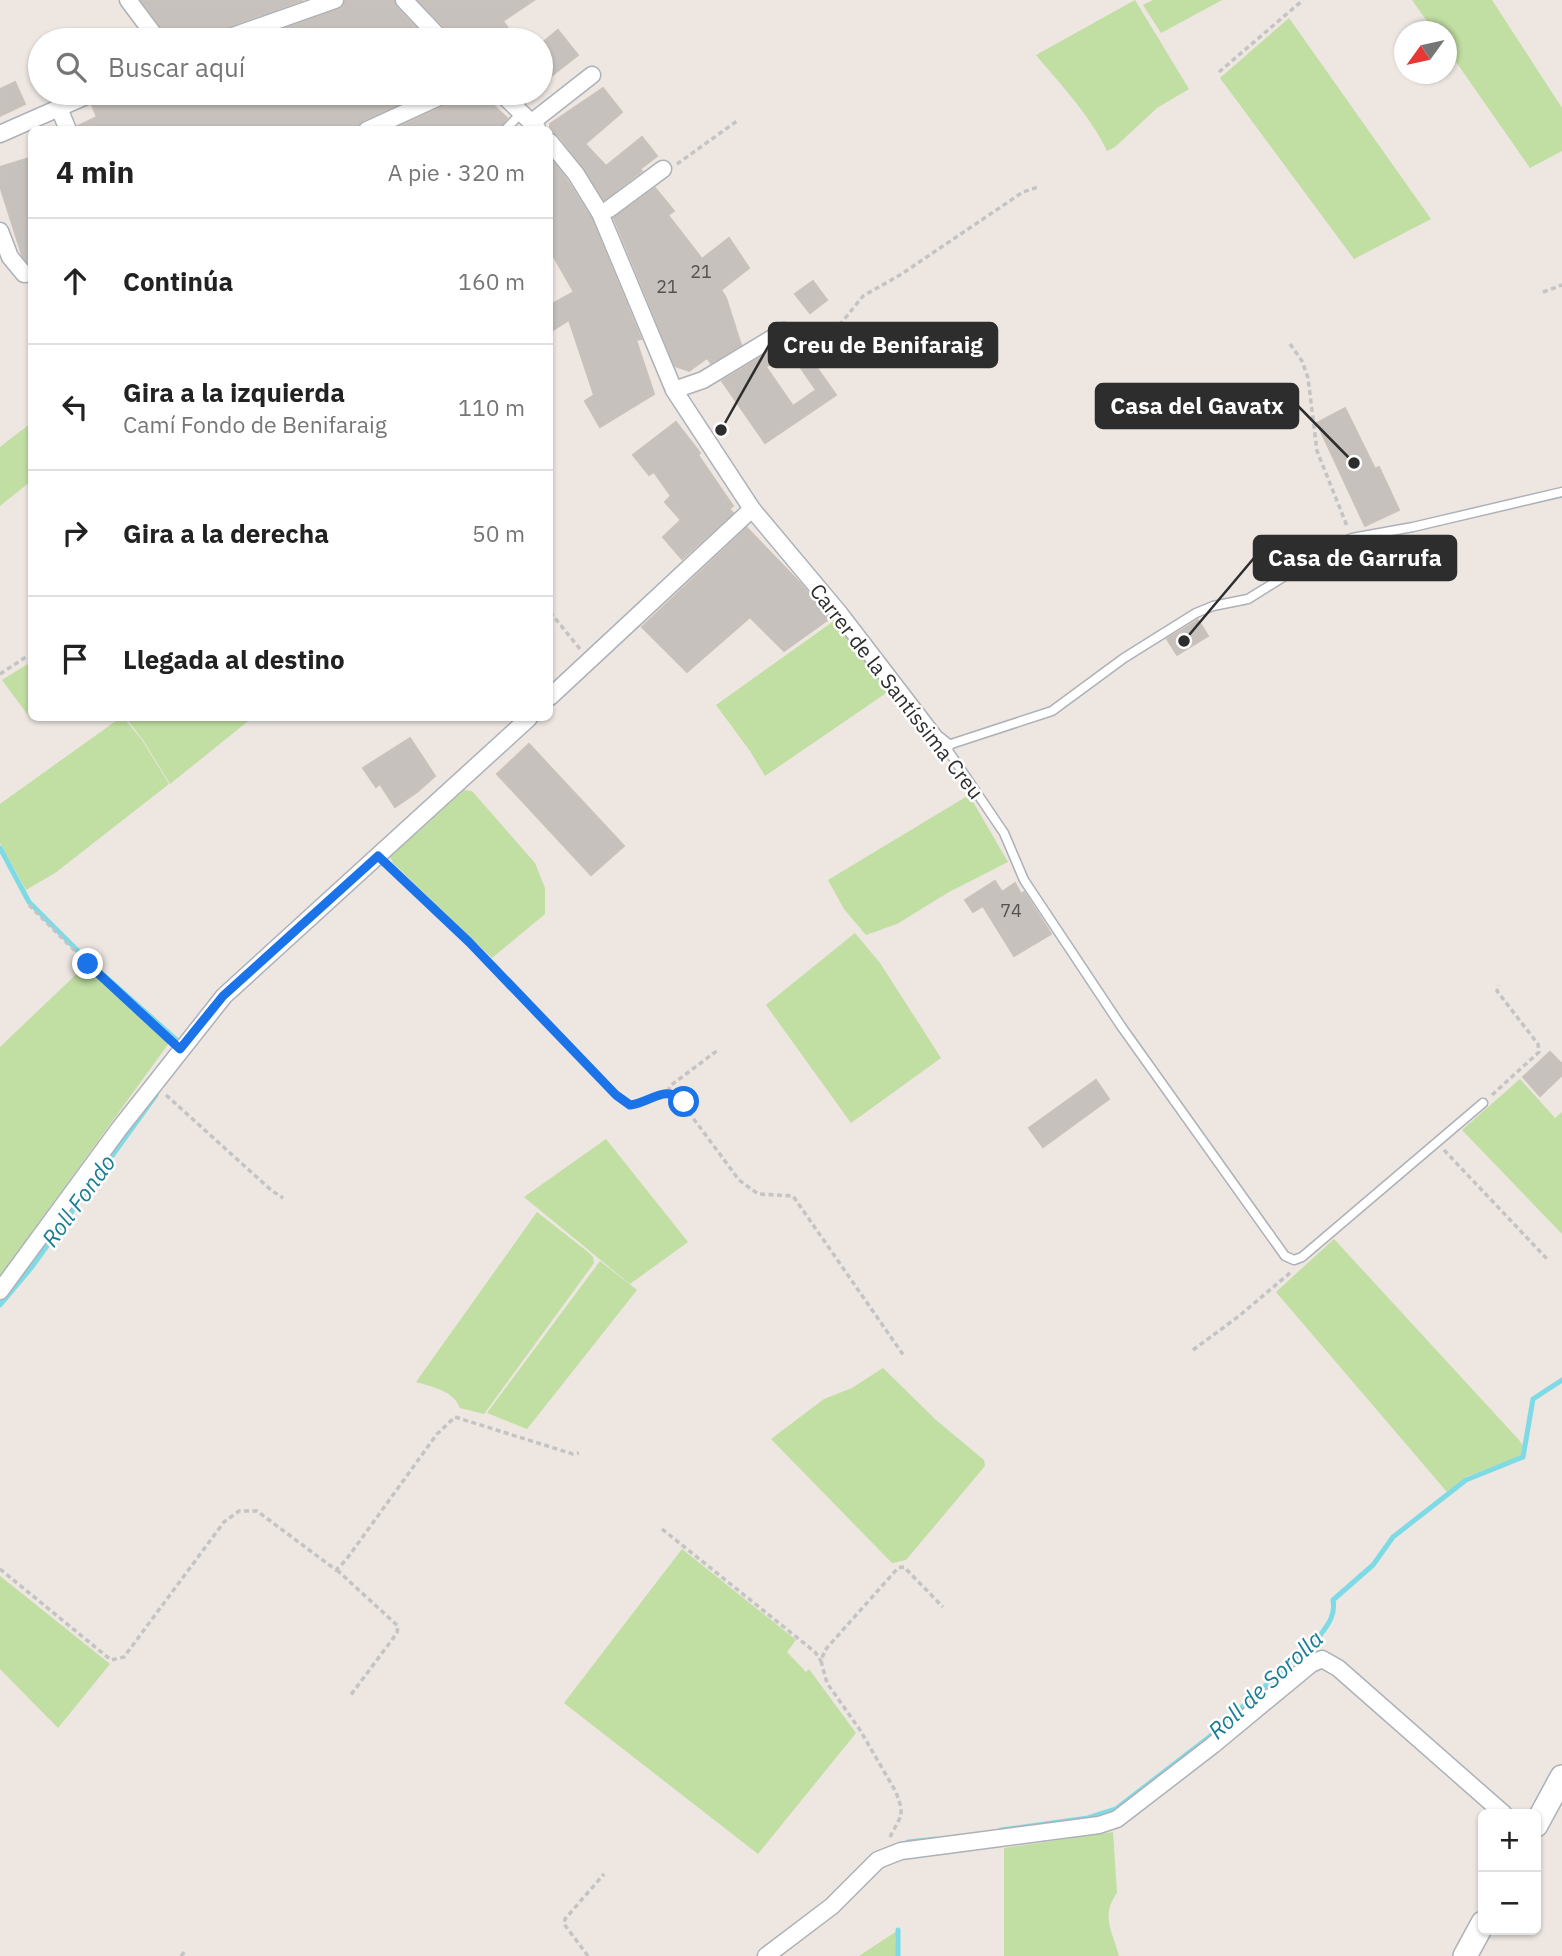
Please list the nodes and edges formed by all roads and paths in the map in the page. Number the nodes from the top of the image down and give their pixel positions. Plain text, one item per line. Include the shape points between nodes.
1 (128, 0) edge
2 (335, 0) edge
3 (404, 0) edge
4 (1303, 0) edge
5 (149, 28) edge
6 (254, 28) edge
7 (431, 28) edge
8 (1219, 72) dead end
9 (592, 75) dead end
10 (553, 104) edge
11 (65, 105) edge
12 (422, 105) edge
13 (514, 105) edge
14 (552, 105) edge
15 (58, 108) junction
16 (531, 121) edge
17 (737, 121) dead end
18 (66, 126) edge
19 (376, 126) edge
20 (0, 134) edge
21 (553, 146) edge
22 (663, 169) joint
23 (1038, 187) dead end
24 (609, 209) dead end
25 (0, 231) edge
26 (28, 273) edge
27 (1562, 285) edge
28 (1543, 292) dead end
29 (784, 331) joint
30 (1290, 344) dead end
31 (674, 390) junction
32 (1562, 492) edge
33 (752, 509) junction
34 (1352, 538) junction
35 (553, 616) edge
36 (28, 656) edge
37 (588, 659) junction
38 (0, 674) edge
39 (553, 694) edge
40 (526, 721) edge
41 (945, 746) junction
42 (378, 856) junction
43 (29, 905) dead end
44 (1498, 985) dead end
45 (180, 1049) junction
46 (718, 1050) dead end
47 (154, 1084) junction
48 (668, 1092) junction
49 (1483, 1103) joint
50 (1437, 1143) junction
51 (283, 1198) dead end
52 (1294, 1260) junction
53 (1548, 1260) dead end
54 (0, 1291) edge
55 (1193, 1350) dead end
56 (904, 1356) dead end
57 (579, 1453) dead end
58 (662, 1529) dead end
59 (0, 1569) edge
60 (337, 1570) junction
61 (943, 1607) dead end
62 (821, 1661) junction
63 (351, 1696) dead end
64 (1562, 1777) edge
65 (1498, 1809) edge
66 (1541, 1816) edge
67 (878, 1860) junction
68 (604, 1874) dead end
69 (1478, 1932) edge
70 (186, 1950) dead end
71 (181, 1956) edge
72 (588, 1956) edge
73 (766, 1956) edge
74 (1465, 1956) edge

1 - 5 street
2 - 6 street
3 - 7 street
4 - 8 path
9 - 10 street
11 - 15 street
12 - 19 street
13 - 16 street
14 - 16 street
15 - 18 street
15 - 20 street
17 - 22 path via 667,171
21 - 31 street, Carrer de la Santíssima Creu via 600,213
22 - 24 street
23 - 29 path via 1023,192 863,296 820,343 800,332
25 - 26 street via 13,262
27 - 28 path
29 - 31 street via 703,380
30 - 34 path via 1308,378 1317,451
31 - 33 street, Carrer de la Santíssima Creu
32 - 34 lane
33 - 37 street
33 - 41 street, Carrer de la Santíssima Creu
34 - 41 lane via 1248,599 1196,613 1052,711
35 - 37 path
36 - 38 path
37 - 39 street
40 - 42 street
41 - 52 lane, Carrer de la Santíssima Creu via 1004,833 1024,880 1121,1026 1285,1256
42 - 45 street via 223,996
42 - 48 path via 469,942 616,1095 630,1105
43 - 45 path
44 - 49 path via 1497,991 1538,1044 1539,1052
45 - 47 street
46 - 48 path
47 - 51 path
47 - 54 street
48 - 56 path via 684,1102 739,1180 758,1194 793,1196
49 - 50 lane
50 - 52 lane
50 - 53 path
52 - 55 path via 1292,1271
57 - 60 path via 454,1417
58 - 62 path
59 - 60 path via 111,1660 124,1657 224,1522 239,1511 257,1511
60 - 63 path via 398,1626
61 - 62 path via 904,1567 898,1568 825,1650
62 - 67 path via 827,1683 860,1730 901,1807 901,1816
64 - 66 street
65 - 67 street via 1338,1668 1322,1659 1117,1819 901,1851
67 - 73 street via 832,1906
68 - 72 path via 564,1924
69 - 74 street
70 - 71 path

